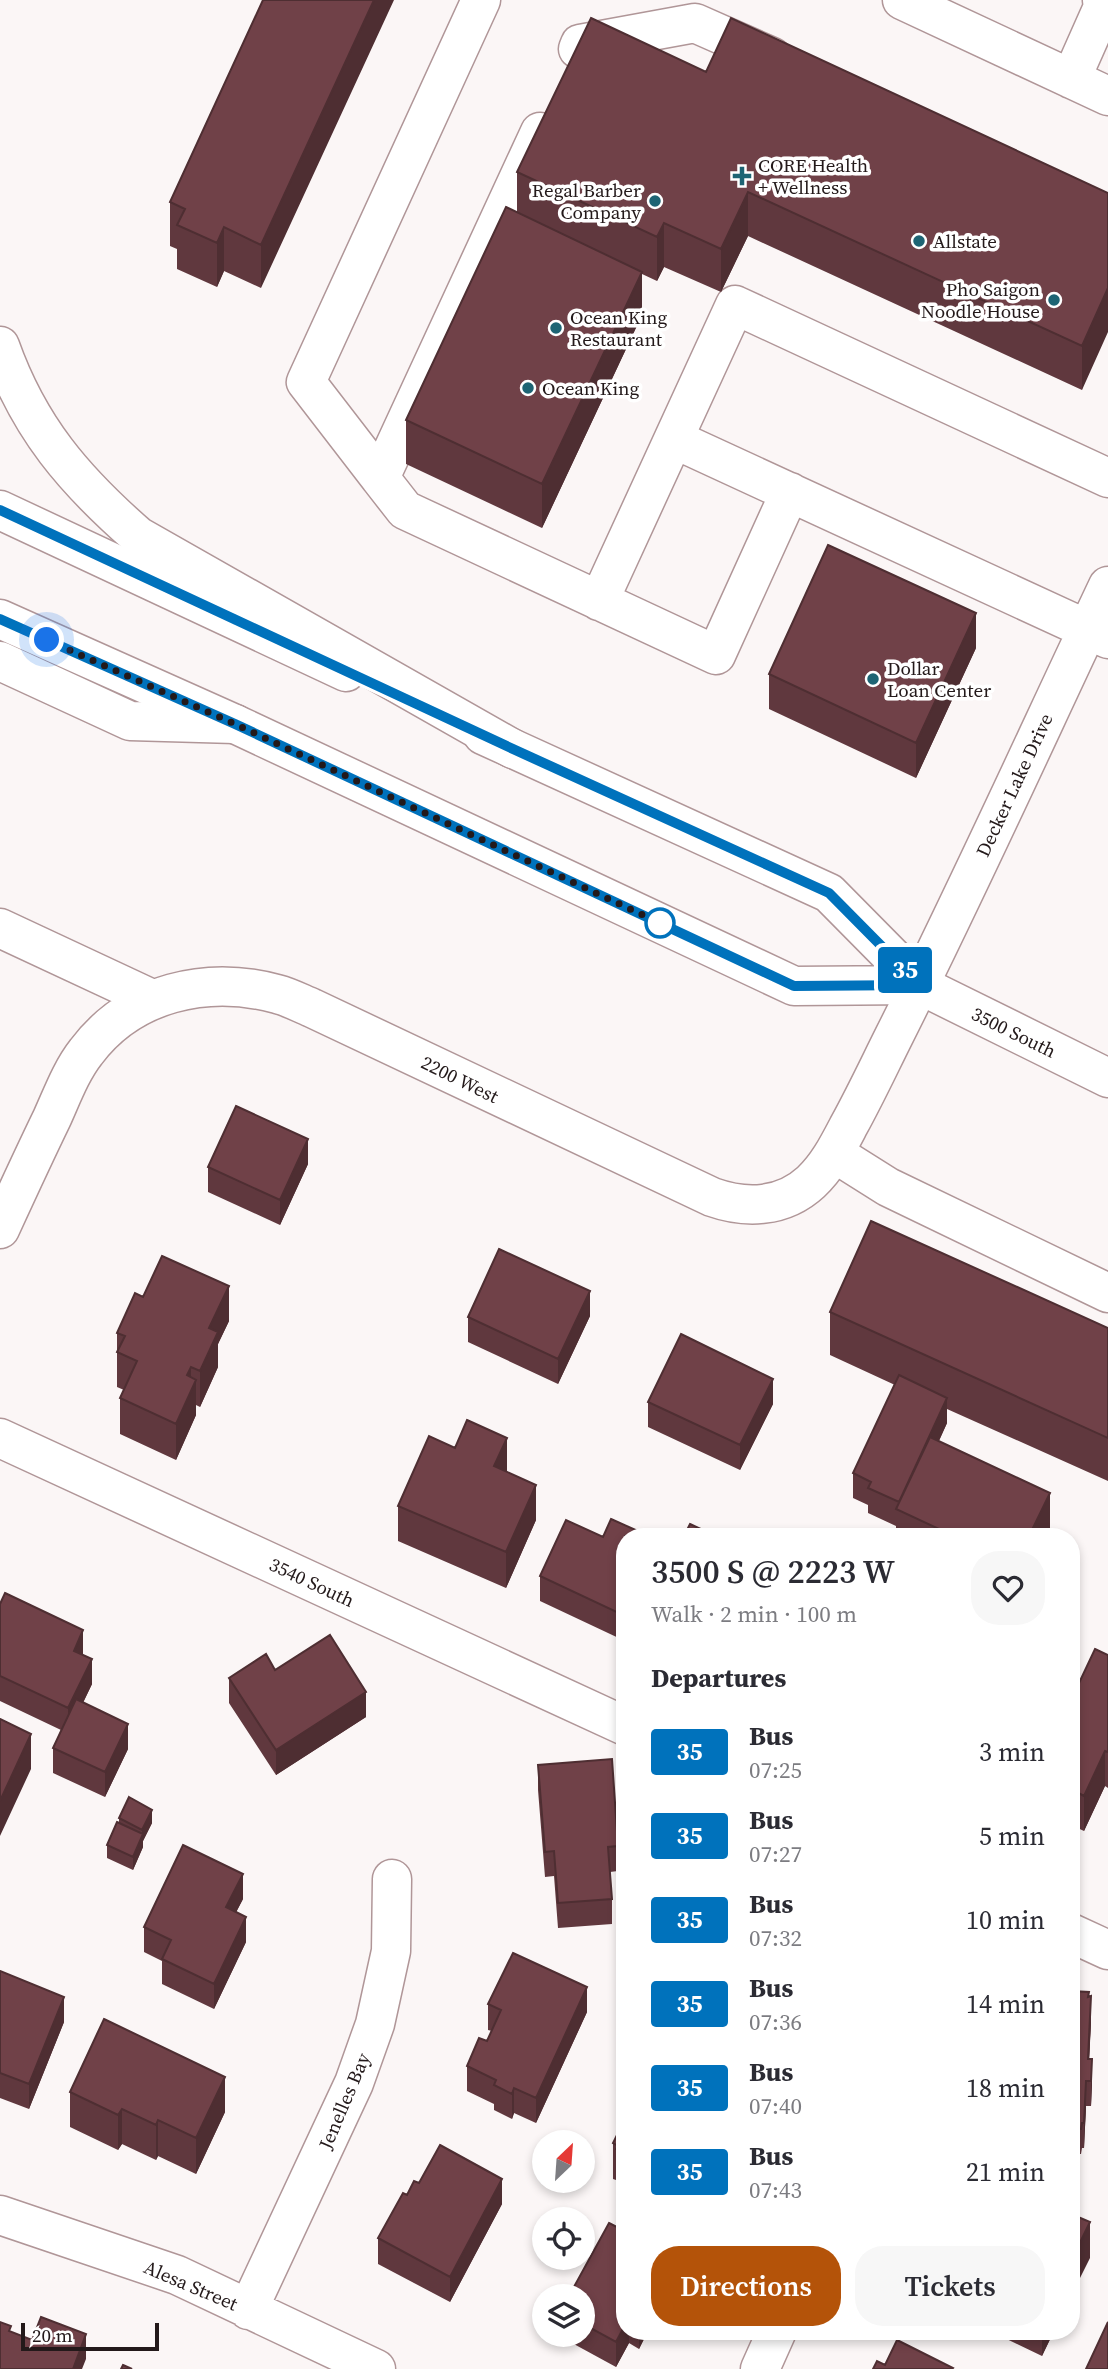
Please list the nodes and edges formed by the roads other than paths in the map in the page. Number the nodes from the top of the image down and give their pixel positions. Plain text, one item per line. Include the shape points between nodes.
1 (481, 0) edge
2 (1102, 0) edge
3 (924, 5) edge
4 (808, 74) edge
5 (1071, 79) junction
6 (1108, 96) edge
7 (0, 346) edge
8 (674, 439) junction
9 (380, 478) junction
10 (1108, 478) edge
11 (790, 492) junction
12 (0, 510) edge
13 (1108, 586) edge
14 (599, 601) junction
15 (0, 619) edge
16 (1098, 634) edge
17 (0, 661) edge
18 (235, 724) junction
19 (513, 749) junction
20 (0, 928) edge
21 (920, 985) junction
22 (152, 999) junction
23 (1108, 1078) edge
24 (834, 1153) junction
25 (9, 1187) edge
26 (0, 1229) edge
27 (1108, 1293) edge
28 (0, 1438) edge
29 (616, 1722) edge
30 (392, 1879) dead end
31 (1080, 1937) edge
32 (1108, 1950) edge
33 (0, 2215) edge
34 (248, 2309) junction
35 (773, 2340) edge
36 (376, 2369) edge
37 (760, 2369) edge

1 - 9 main road via 306,382
2 - 5 main road
3 - 5 main road
4 - 9 main road via 695,23 580,44
5 - 6 main road
7 - 19 main road via 46,440 73,475 138,536
8 - 10 main road via 736,305
8 - 11 main road
8 - 14 main road
9 - 14 main road via 405,510
11 - 14 main road via 716,655
11 - 16 main road
12 - 19 main road, 3500 South
13 - 16 main road, Decker Lake Drive
15 - 18 main road, 3500 South
16 - 21 main road, Decker Lake Drive
17 - 18 main road via 130,720
18 - 21 main road, 3500 South via 794,986
19 - 21 main road, 3500 South via 829,893
20 - 22 main road
21 - 23 main road, 3500 South
21 - 24 main road, 2200 West
22 - 24 main road, 2200 West via 228,986 279,995 730,1203 772,1203 791,1196 823,1171
22 - 25 main road, 2200 West via 104,1031 85,1052
24 - 27 main road via 888,1186
25 - 26 main road, 2200 West
28 - 29 main road, 3540 South
30 - 34 main road, Jenelles Bay via 391,1951 375,2024 354,2083
31 - 32 main road
33 - 34 main road, Alesa Street via 177,2275
34 - 36 main road, Alesa Street
35 - 37 main road

